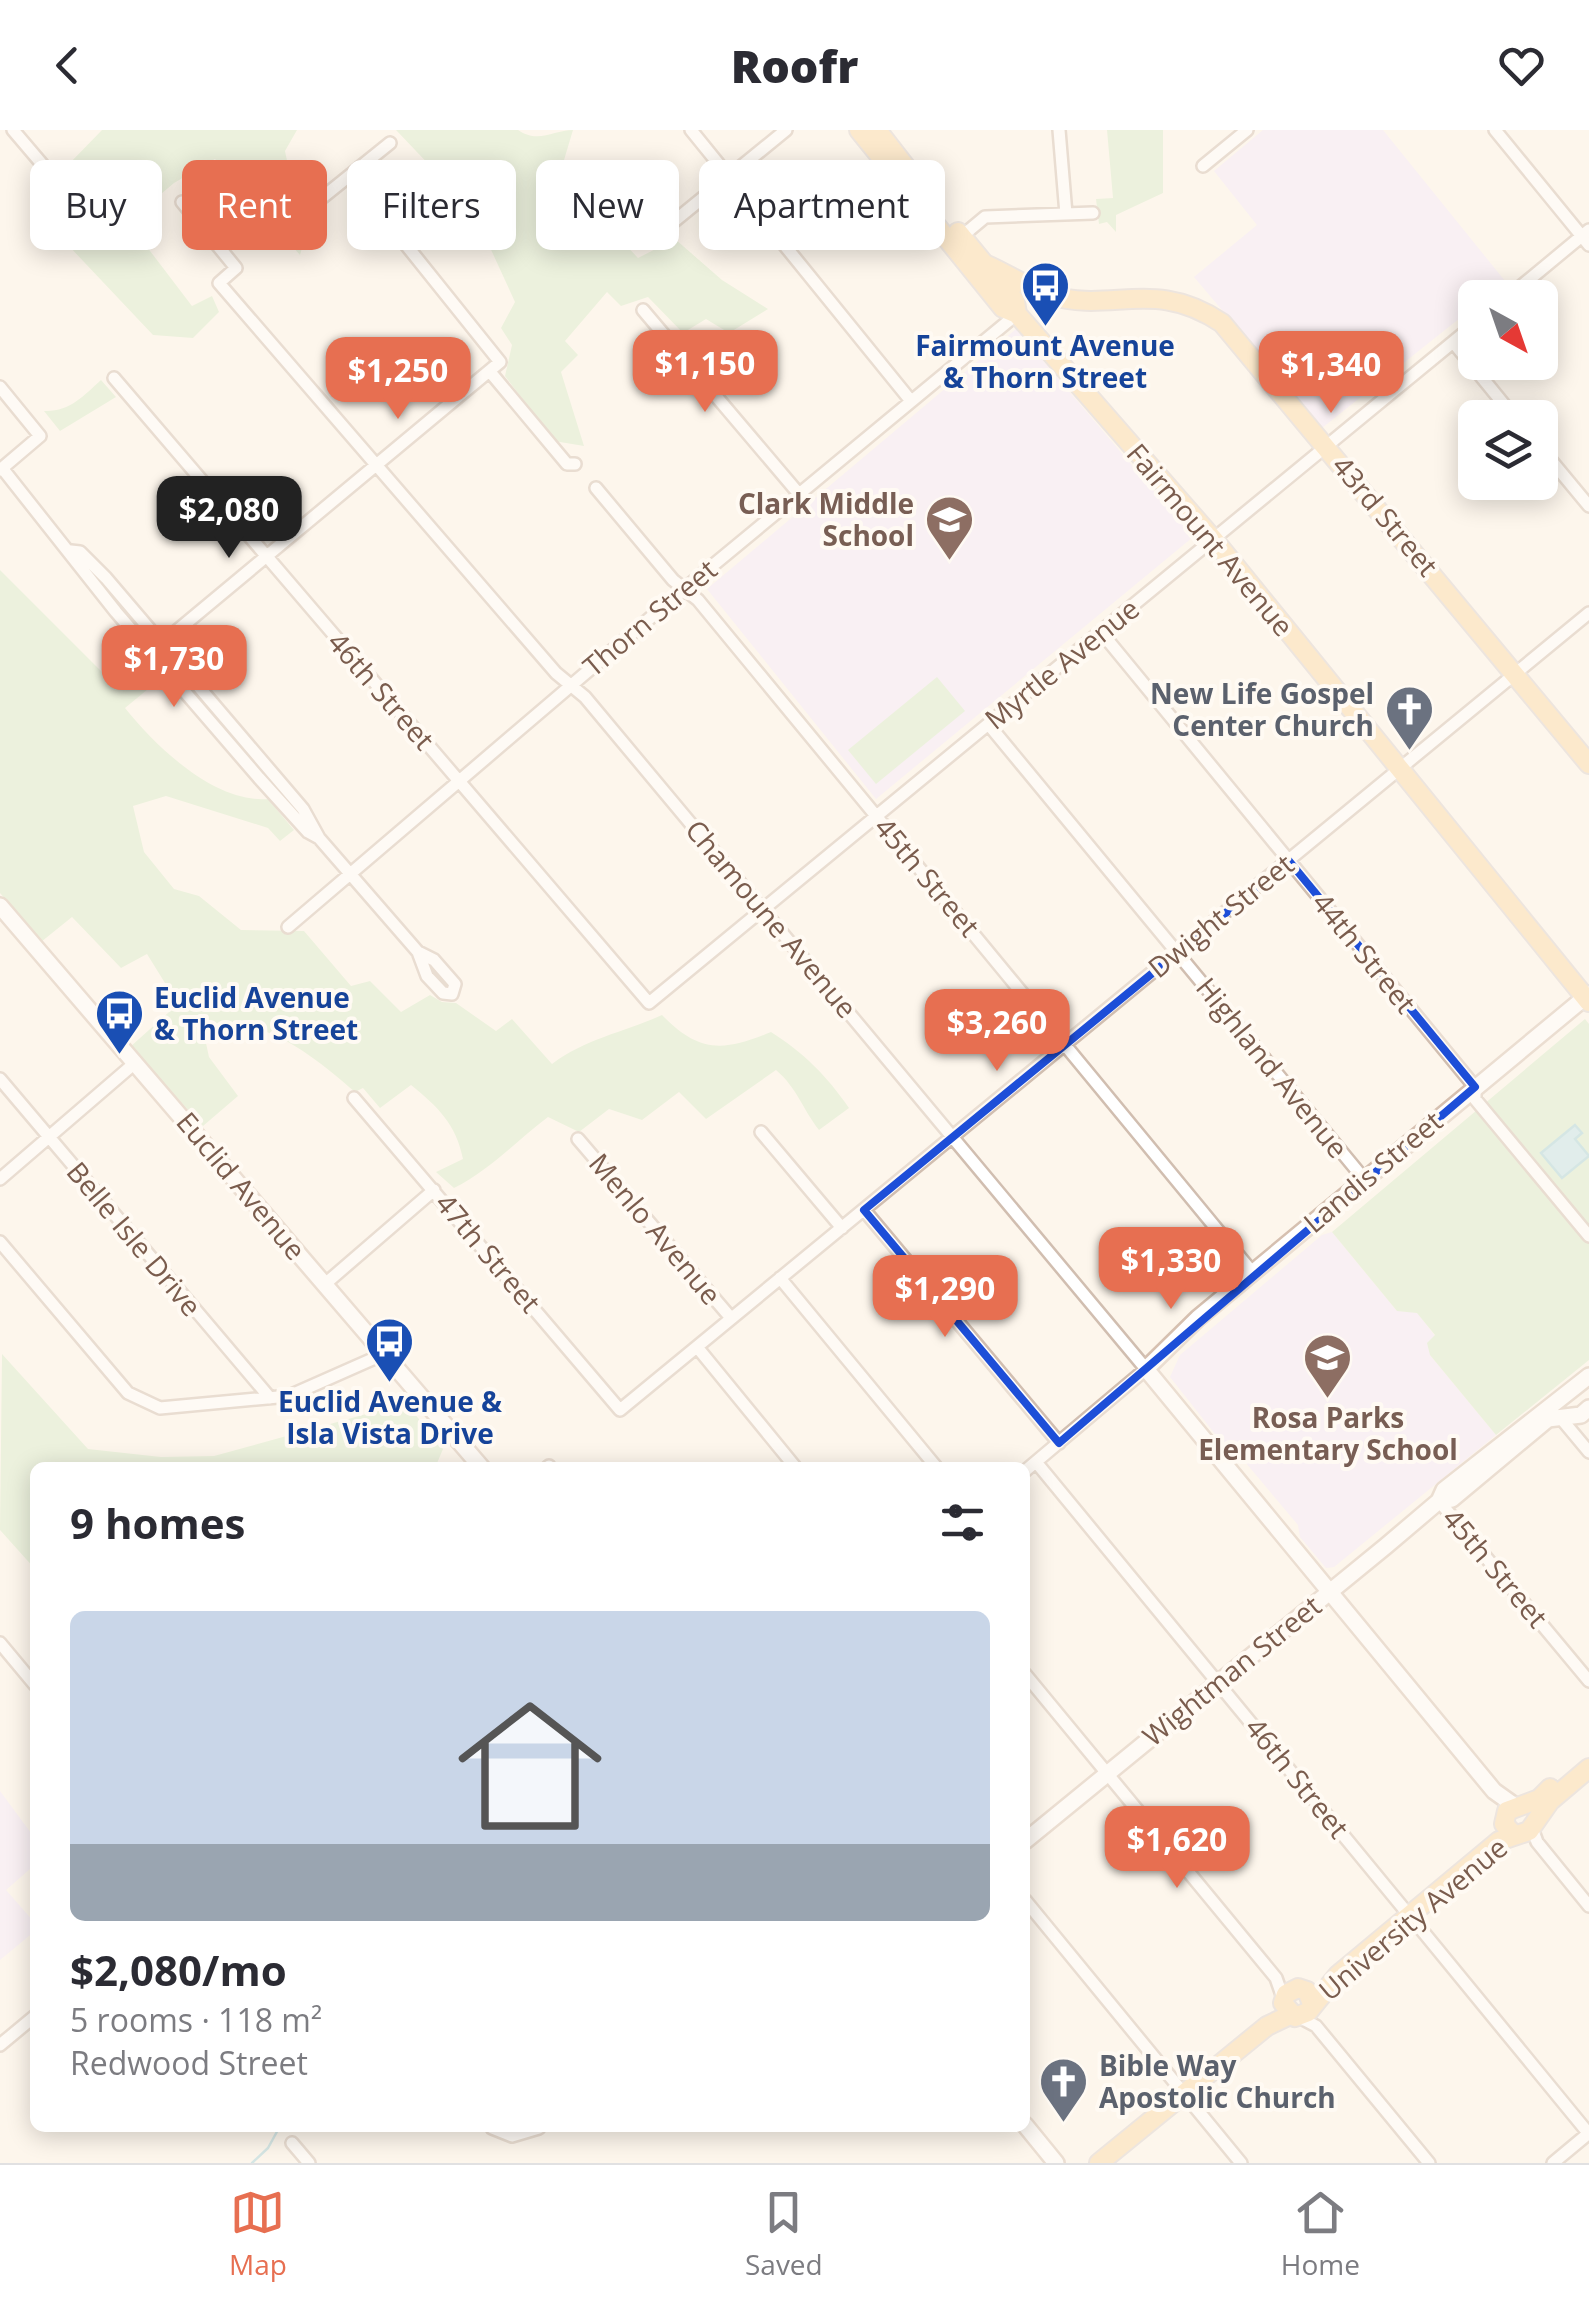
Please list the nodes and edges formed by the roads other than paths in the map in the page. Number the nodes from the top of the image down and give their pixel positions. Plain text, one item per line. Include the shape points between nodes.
1 (13, 130) edge
2 (690, 130) edge
3 (786, 130) edge
4 (859, 130) edge
5 (877, 130) edge
6 (1059, 130) edge
7 (1247, 130) edge
8 (1495, 130) edge
9 (390, 143) dead end
10 (38, 160) edge
11 (369, 160) edge
12 (715, 160) edge
13 (748, 160) edge
14 (1203, 166) dead end
15 (347, 178) edge
16 (327, 194) edge
17 (699, 200) edge
18 (1092, 212) dead end
19 (1066, 214) junction
20 (679, 217) edge
21 (962, 237) junction
22 (1587, 237) edge
23 (221, 250) edge
24 (410, 250) edge
25 (789, 250) edge
26 (987, 265) junction
27 (1531, 280) edge
28 (1048, 295) junction
29 (643, 310) dead end
30 (1017, 314) junction
31 (1458, 338) edge
32 (1453, 342) junction
33 (491, 374) junction
34 (114, 378) dead end
35 (0, 387) edge
36 (1500, 400) edge
37 (912, 401) junction
38 (1327, 446) junction
39 (575, 464) dead end
40 (377, 465) junction
41 (1, 469) edge
42 (1558, 469) edge
43 (596, 488) dead end
44 (799, 494) junction
45 (1589, 506) edge
46 (1214, 540) junction
47 (71, 551) junction
48 (266, 556) junction
49 (683, 590) junction
50 (1589, 613) edge
51 (1101, 632) junction
52 (162, 644) junction
53 (1515, 674) junction
54 (570, 686) junction
55 (989, 724) junction
56 (1589, 764) edge
57 (1400, 769) junction
58 (459, 781) junction
59 (877, 816) junction
60 (319, 838) junction
61 (1289, 861) junction
62 (350, 874) junction
63 (0, 906) edge
64 (763, 910) junction
65 (288, 927) dead end
66 (418, 952) dead end
67 (1177, 952) junction
68 (1588, 998) edge
69 (649, 1004) joint
70 (1065, 1044) junction
71 (136, 1062) junction
72 (0, 1079) edge
73 (1475, 1087) junction
74 (354, 1098) dead end
75 (761, 1132) dead end
76 (954, 1136) junction
77 (48, 1138) junction
78 (578, 1140) dead end
79 (0, 1179) edge
80 (1364, 1179) junction
81 (434, 1190) junction
82 (864, 1210) junction
83 (842, 1228) junction
84 (1589, 1236) edge
85 (0, 1242) edge
86 (1253, 1273) junction
87 (780, 1278) junction
88 (325, 1284) junction
89 (731, 1318) junction
90 (697, 1347) junction
91 (384, 1354) junction
92 (1146, 1369) junction
93 (1589, 1376) edge
94 (270, 1398) junction
95 (1589, 1408) edge
96 (620, 1410) joint
97 (1555, 1410) junction
98 (1058, 1444) junction
99 (1589, 1452) edge
100 (477, 1462) edge
101 (791, 1462) edge
102 (931, 1462) edge
103 (1036, 1462) junction
104 (1030, 1467) edge
105 (1439, 1500) junction
106 (1329, 1592) junction
107 (0, 1643) edge
108 (30, 1679) edge
109 (1030, 1680) edge
110 (1589, 1681) edge
111 (1219, 1682) junction
112 (1589, 1756) edge
113 (1589, 1768) edge
114 (1107, 1774) junction
115 (1518, 1820) junction
116 (1030, 1837) edge
117 (1030, 1906) edge
118 (1589, 1906) edge
119 (1408, 1913) junction
120 (1297, 2003) junction
121 (30, 2020) edge
122 (0, 2045) edge
123 (1184, 2094) junction
124 (1030, 2131) edge
125 (1589, 2134) edge
126 (292, 2143) dead end
127 (308, 2163) edge
128 (1056, 2163) edge
129 (1099, 2163) edge
130 (1241, 2163) edge
131 (1429, 2163) edge
132 (1553, 2163) edge

1 - 10 street
2 - 12 street
3 - 13 street
4 - 30 main road, Fairmount Avenue via 1004,308
5 - 21 main road, Fairmount Avenue
6 - 19 street
7 - 14 street
8 - 22 street
9 - 11 street
15 - 16 street
17 - 20 street
18 - 19 street
19 - 21 street via 986,217
21 - 26 main road, Fairmount Avenue
22 - 27 street
23 - 40 street, Chamoune Avenue via 236,268 219,283
24 - 33 street via 500,362
25 - 37 street
26 - 28 main road, 43rd Street
26 - 30 main road, Fairmount Avenue
28 - 30 main road
28 - 38 main road, 43rd Street via 1144,296 1199,308 1233,332
29 - 44 street
30 - 37 street, Thorn Street
30 - 46 main road, Fairmount Avenue
31 - 32 street, Myrtle Avenue
32 - 36 street
32 - 38 street, Myrtle Avenue
33 - 39 street via 568,464
33 - 40 street
34 - 48 street, 46th Street
35 - 41 street via 40,436
37 - 44 street, Thorn Street
38 - 46 street, Myrtle Avenue
38 - 53 main road, 43rd Street
40 - 48 street
40 - 54 street, Chamoune Avenue
41 - 47 street
42 - 45 street
43 - 49 street, 45th Street
44 - 49 street, Thorn Street
46 - 51 street, Myrtle Avenue
46 - 57 main road, Fairmount Avenue
47 - 52 street via 87,558
47 - 60 street via 258,778
48 - 52 street
48 - 58 street, 46th Street
49 - 54 street, Thorn Street
49 - 59 street, 45th Street
50 - 53 street, Dwight Street
51 - 55 street, Myrtle Avenue
51 - 61 street, 44th Street
52 - 60 street via 303,808
53 - 56 main road, 43rd Street
53 - 57 street, Dwight Street
54 - 58 street, Thorn Street
54 - 64 street, Chamoune Avenue
55 - 59 street, Myrtle Avenue
55 - 67 street, Highland Avenue
57 - 61 street, Dwight Street
57 - 68 main road, Fairmount Avenue
58 - 62 street, Thorn Street
58 - 69 street, 46th Street
59 - 64 street, Myrtle Avenue
59 - 70 street, 45th Street
60 - 62 street
61 - 67 street, Dwight Street
61 - 73 street, 44th Street
62 - 65 street, Thorn Street
62 - 66 street
63 - 71 main road, Euclid Avenue
64 - 69 street, Myrtle Avenue
64 - 76 street, Chamoune Avenue
67 - 70 street, Dwight Street
67 - 80 street, Highland Avenue
68 - 73 main road, Landis Street
70 - 76 street, Dwight Street
70 - 86 street, 45th Street
71 - 77 street
71 - 88 main road, Euclid Avenue
72 - 77 street, Belle Isle Drive
73 - 80 main road, Landis Street
73 - 84 street, 44th Street via 1475,1099
74 - 81 street, 47th Street
75 - 83 street
76 - 82 street, Dwight Street
76 - 92 street, Chamoune Avenue
77 - 79 street
77 - 94 street, Belle Isle Drive
78 - 89 street, Menlo Avenue
80 - 86 main road, Landis Street
81 - 88 street
81 - 96 street, 47th Street
82 - 83 street, Dwight Street
82 - 98 street
83 - 87 street, Dwight Street
85 - 94 street via 128,1393 146,1404
86 - 92 main road, Landis Street
87 - 89 street, Dwight Street
87 - 102 street
88 - 91 main road, Euclid Avenue
89 - 90 street, Dwight Street
90 - 96 street, Dwight Street
90 - 101 street
91 - 94 street via 310,1390
91 - 100 main road, Euclid Avenue
92 - 98 street, Landis Street
92 - 106 main road, Chamoune Avenue
93 - 97 main road, Wightman Street
95 - 97 main road, Wightman Street via 1581,1415
97 - 99 street
97 - 105 main road, Wightman Street
98 - 103 street, Landis Street
103 - 104 street, Landis Street
103 - 111 street, 46th Street
105 - 106 main road, Wightman Street
105 - 110 street, 45th Street
106 - 111 main road, Wightman Street
106 - 115 main road, Chamoune Avenue
107 - 108 street
109 - 114 street
111 - 114 main road, Wightman Street
111 - 119 street, 46th Street
112 - 115 main road, University Avenue
113 - 115 main road, University Avenue
114 - 116 main road, Wightman Street
114 - 120 street
115 - 118 street, Chamoune Avenue
115 - 119 main road, University Avenue
117 - 123 street
119 - 120 main road, University Avenue
119 - 125 street, 46th Street
120 - 123 main road, University Avenue via 1268,2018 1267,2026
120 - 131 street
121 - 122 street
123 - 129 main road, University Avenue
123 - 130 street
124 - 128 main road
125 - 132 street
126 - 127 street

